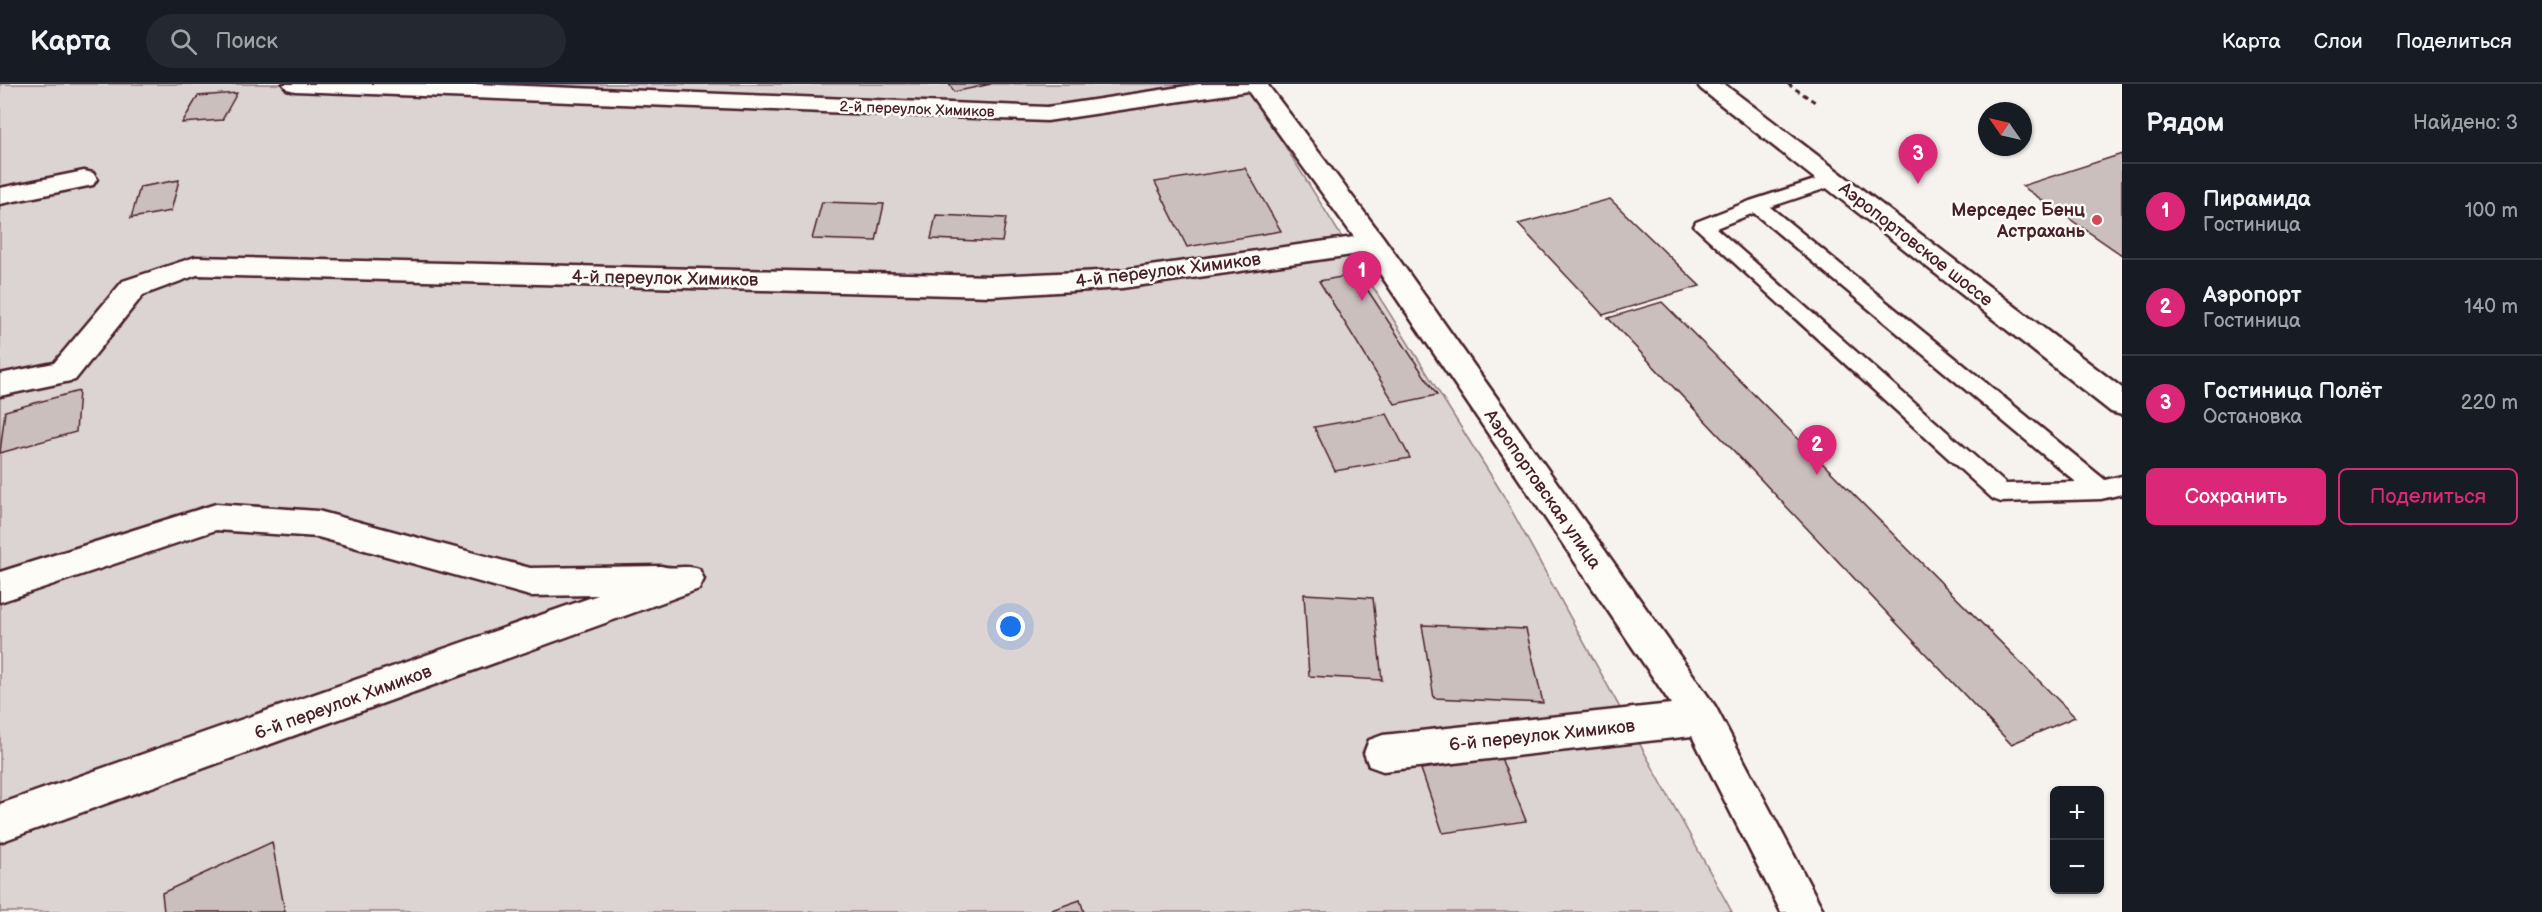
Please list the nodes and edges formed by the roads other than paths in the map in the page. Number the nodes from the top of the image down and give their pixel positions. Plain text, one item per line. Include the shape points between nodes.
1 (295, 84) edge
2 (1249, 84) edge
3 (1255, 84) edge
4 (1709, 84) edge
5 (84, 179) dead end
6 (1833, 180) junction
7 (0, 196) edge
8 (1756, 205) junction
9 (1373, 243) junction
10 (0, 385) edge
11 (2122, 404) edge
12 (2122, 485) edge
13 (2101, 490) junction
14 (0, 587) edge
15 (1701, 718) junction
16 (1383, 753) dead end
17 (0, 823) edge
18 (1803, 912) edge

1 - 2 street, 2-й переулок Химиков via 1047,114
3 - 9 street, Аэропортовская улица
4 - 6 street, Аэропортовское шоссе
5 - 7 street
6 - 8 lane
6 - 11 street, Аэропортовское шоссе
8 - 13 lane
8 - 13 lane via 1703,226 2001,493
9 - 10 street, 4-й переулок Химиков via 1122,279 991,286 195,267 133,288 64,372
9 - 15 street, Аэропортовская улица
12 - 13 lane
14 - 17 street, 6-й переулок Химиков via 216,517 318,524 530,582 687,579
15 - 16 street, 6-й переулок Химиков
15 - 18 street, Аэропортовская улица

